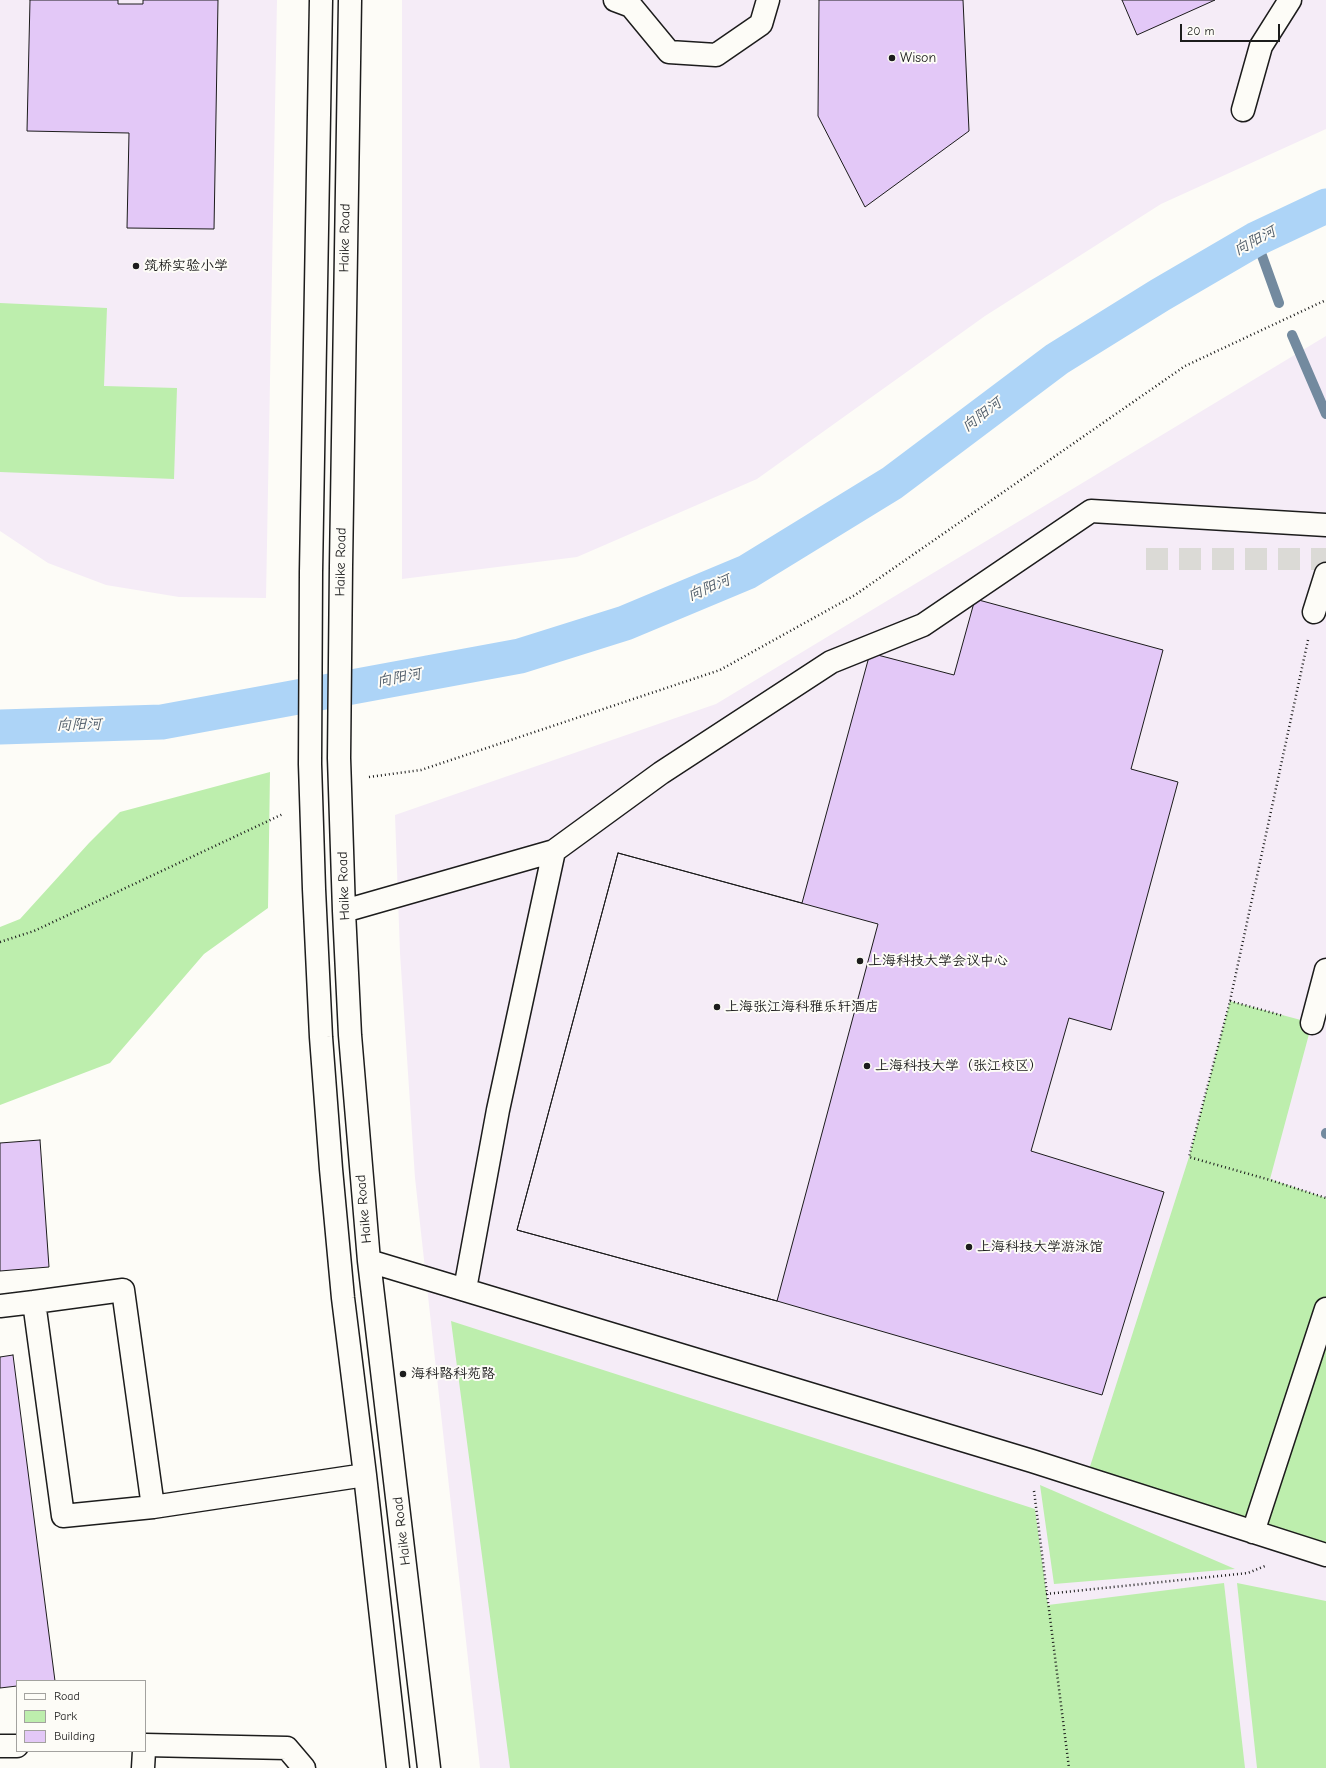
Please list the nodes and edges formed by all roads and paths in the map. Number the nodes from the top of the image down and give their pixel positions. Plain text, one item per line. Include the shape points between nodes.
1 (321, 0) edge
2 (350, 0) edge
3 (768, 0) edge
4 (1290, 0) edge
5 (626, 2) edge
6 (1243, 110) dead end
7 (1326, 300) edge
8 (1326, 525) edge
9 (1326, 574) edge
10 (1314, 612) joint
11 (340, 781) junction
12 (311, 801) junction
13 (554, 851) junction
14 (344, 911) junction
15 (0, 942) edge
16 (1326, 970) edge
17 (1230, 1001) junction
18 (1312, 1023) joint
19 (1326, 1198) edge
20 (369, 1261) junction
21 (465, 1289) junction
22 (34, 1302) junction
23 (0, 1306) edge
24 (1326, 1309) edge
25 (1032, 1461) junction
26 (365, 1475) junction
27 (153, 1507) junction
28 (1253, 1532) junction
29 (1317, 1552) edge
30 (1046, 1594) junction
31 (146, 1745) edge
32 (0, 1746) edge
33 (16, 1746) edge
34 (144, 1752) edge
35 (143, 1768) edge
36 (304, 1768) edge
37 (398, 1768) edge
38 (429, 1768) edge
39 (1069, 1768) edge

1 - 12 street, Haike Road via 311,572
2 - 11 street, Haike Road via 340,566
3 - 5 street via 761,24 716,55 669,52
4 - 6 street via 1261,46
7 - 11 path via 1185,366 855,595 720,670 421,770
8 - 13 street via 1090,512 923,625 831,662 661,773
9 - 10 street
10 - 17 path
11 - 14 street, Haike Road
12 - 15 path via 34,931
12 - 26 street, Haike Road via 321,1037 331,1169 343,1298
13 - 14 street
13 - 21 street via 498,1110
14 - 20 street, Haike Road via 350,1035
16 - 18 street
17 - 18 path
17 - 19 path via 1189,1157
20 - 21 street
20 - 38 street, Haike Road
21 - 25 street
22 - 23 street
22 - 27 street via 63,1516
22 - 27 street via 123,1290
24 - 28 street
25 - 28 street
25 - 30 path via 1035,1509
26 - 27 street
26 - 37 street, Haike Road
28 - 29 street
29 - 30 path via 1248,1573
30 - 39 path
31 - 36 street via 286,1748
32 - 33 street
34 - 35 street

